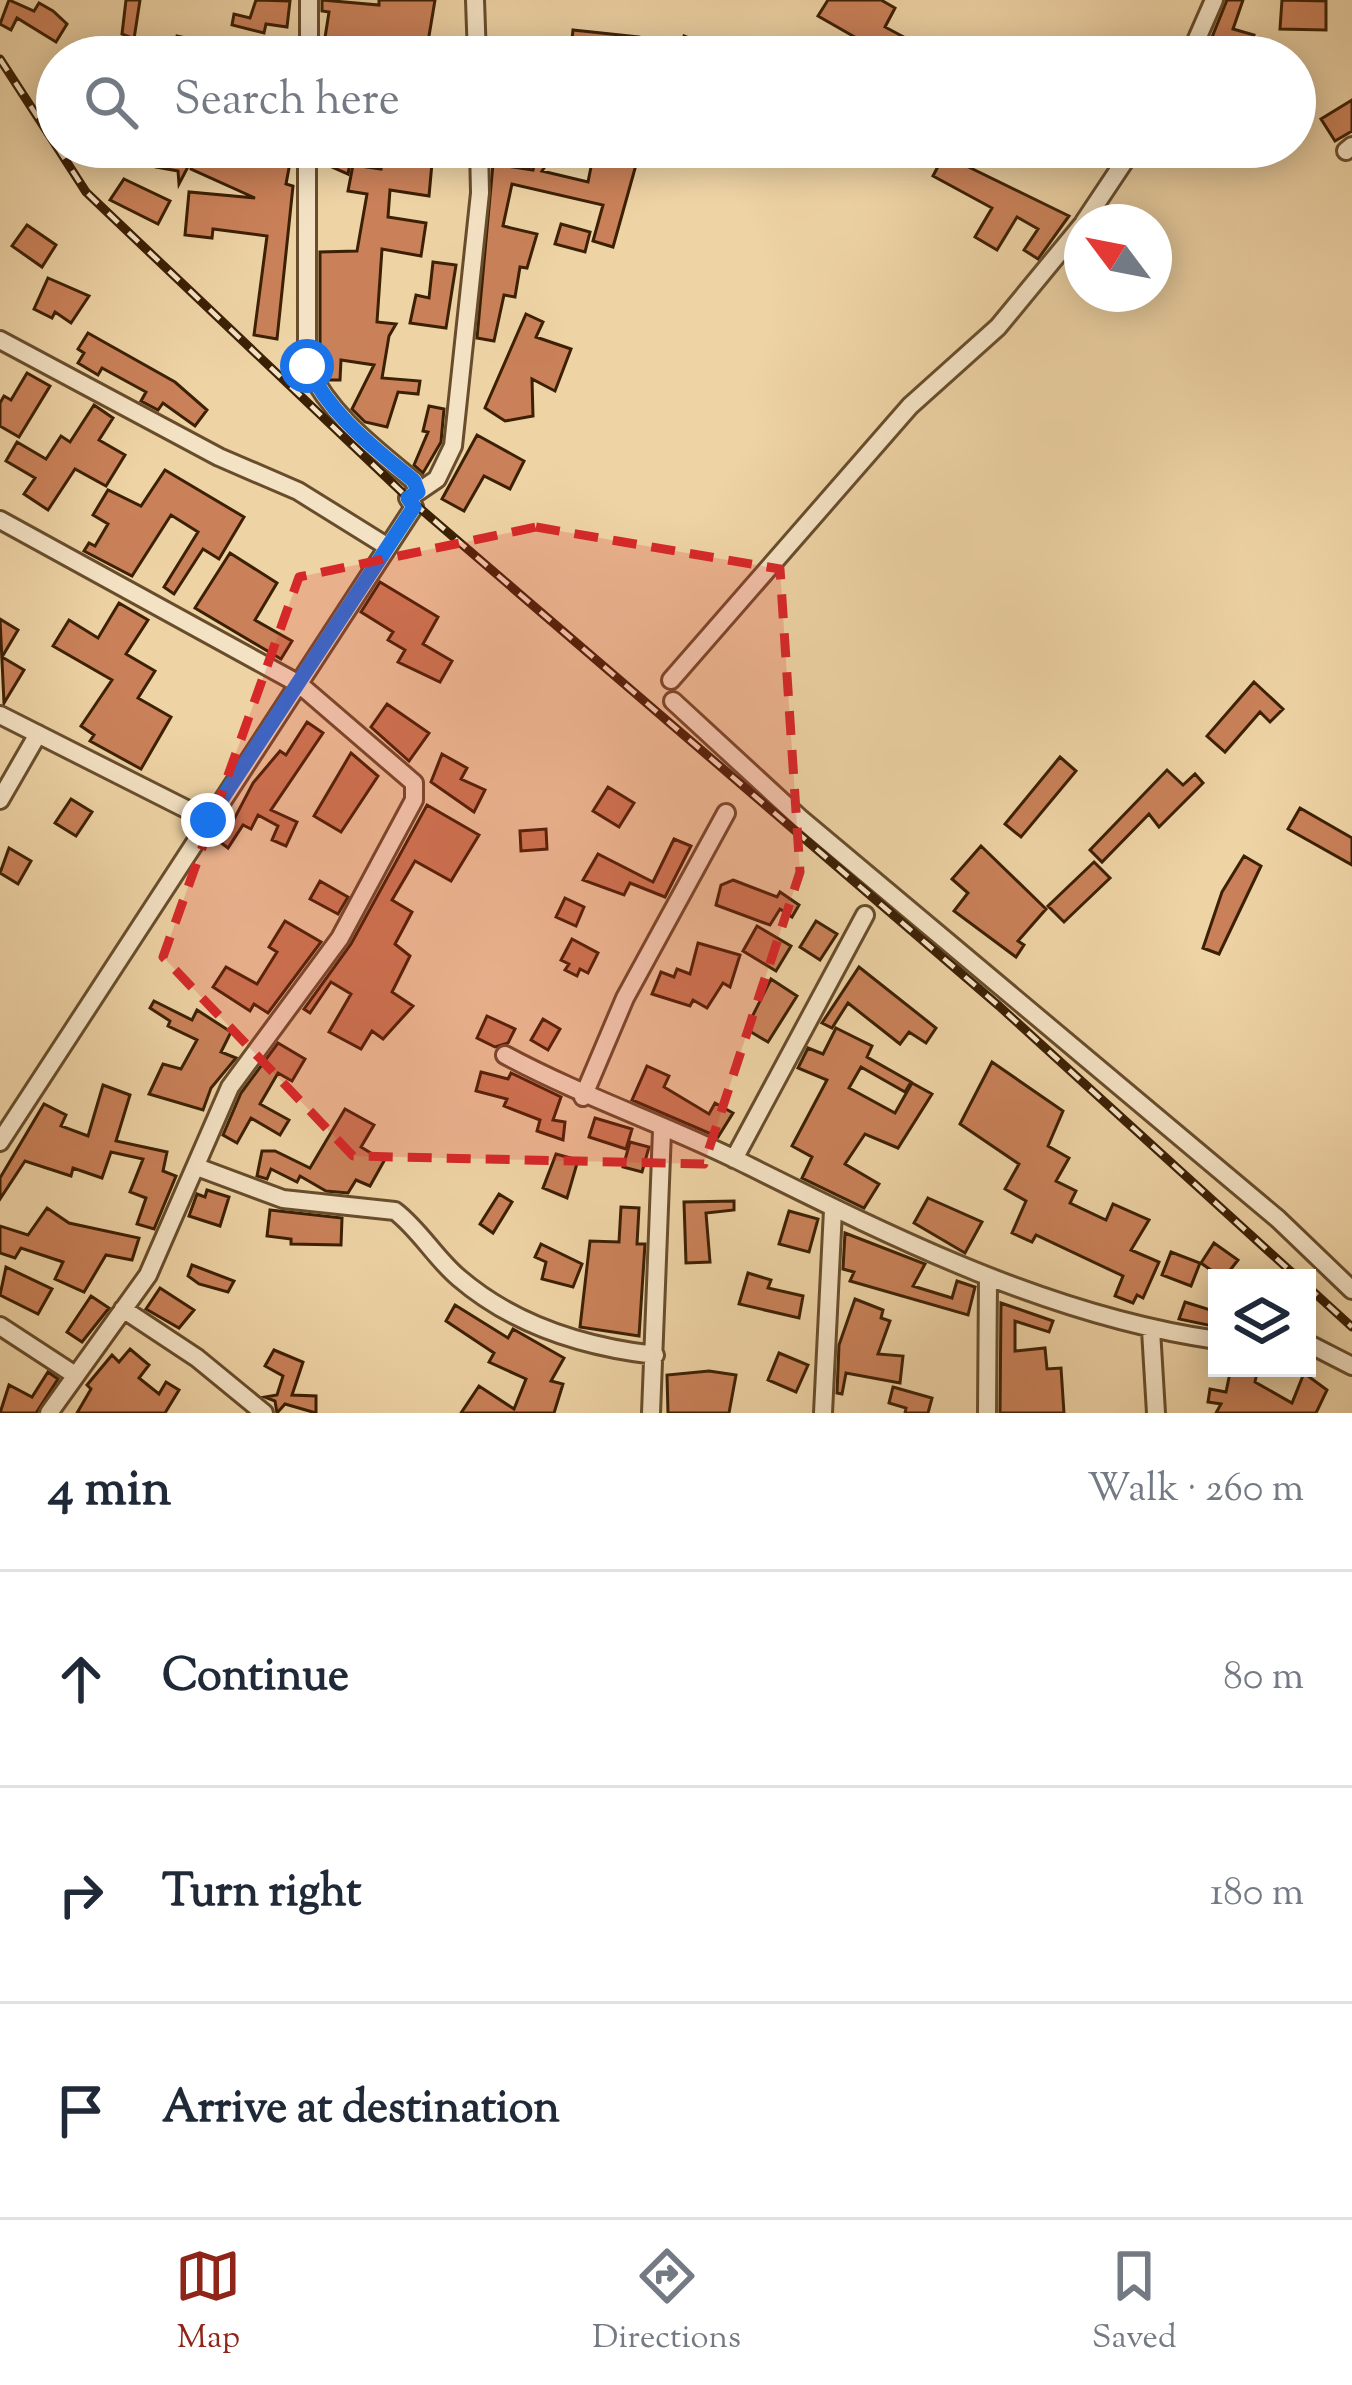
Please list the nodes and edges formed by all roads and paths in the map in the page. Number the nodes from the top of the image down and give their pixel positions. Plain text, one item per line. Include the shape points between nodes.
1 (309, 0) edge
2 (476, 0) edge
3 (1214, 0) edge
4 (309, 36) edge
5 (477, 36) edge
6 (1198, 36) edge
7 (308, 168) edge
8 (478, 168) edge
9 (1120, 168) edge
10 (1096, 204) edge
11 (1064, 247) edge
12 (0, 340) edge
13 (418, 492) junction
14 (0, 520) edge
15 (388, 547) junction
16 (671, 680) dead end
17 (299, 684) junction
18 (673, 701) dead end
19 (0, 715) edge
20 (38, 734) junction
21 (0, 800) edge
22 (726, 813) dead end
23 (208, 820) junction
24 (865, 915) dead end
25 (505, 1055) dead end
26 (583, 1097) junction
27 (662, 1131) junction
28 (0, 1142) edge
29 (734, 1159) junction
30 (197, 1167) junction
31 (832, 1210) junction
32 (988, 1276) junction
33 (1352, 1290) edge
34 (123, 1309) junction
35 (0, 1326) edge
36 (1150, 1330) junction
37 (1208, 1339) edge
38 (1316, 1347) edge
39 (655, 1355) junction
40 (1352, 1366) edge
41 (75, 1375) junction
42 (49, 1413) edge
43 (263, 1413) edge
44 (651, 1413) edge
45 (823, 1413) edge
46 (987, 1413) edge
47 (1156, 1413) edge

1 - 4 street
2 - 5 street
3 - 6 street
7 - 13 street via 307,366 348,426
8 - 13 street via 453,446 437,479
9 - 10 street
11 - 16 street via 998,327 910,406
12 - 15 street via 298,491
13 - 15 street
14 - 17 street
15 - 17 street
17 - 23 street
17 - 30 street via 407,772 414,800 340,938 230,1087
18 - 33 street
19 - 20 street
20 - 21 street
20 - 23 street
22 - 26 street via 625,998
23 - 28 street
24 - 29 street
25 - 26 street
26 - 27 street
27 - 29 street
27 - 39 street
29 - 31 street
30 - 34 street via 148,1275
30 - 39 street via 283,1198 395,1211 459,1279 532,1323 588,1347
31 - 32 street
31 - 45 street
32 - 36 street
32 - 46 street
34 - 41 street
34 - 43 street
35 - 41 street
36 - 37 street
36 - 47 street
38 - 40 street
39 - 44 street
41 - 42 street

